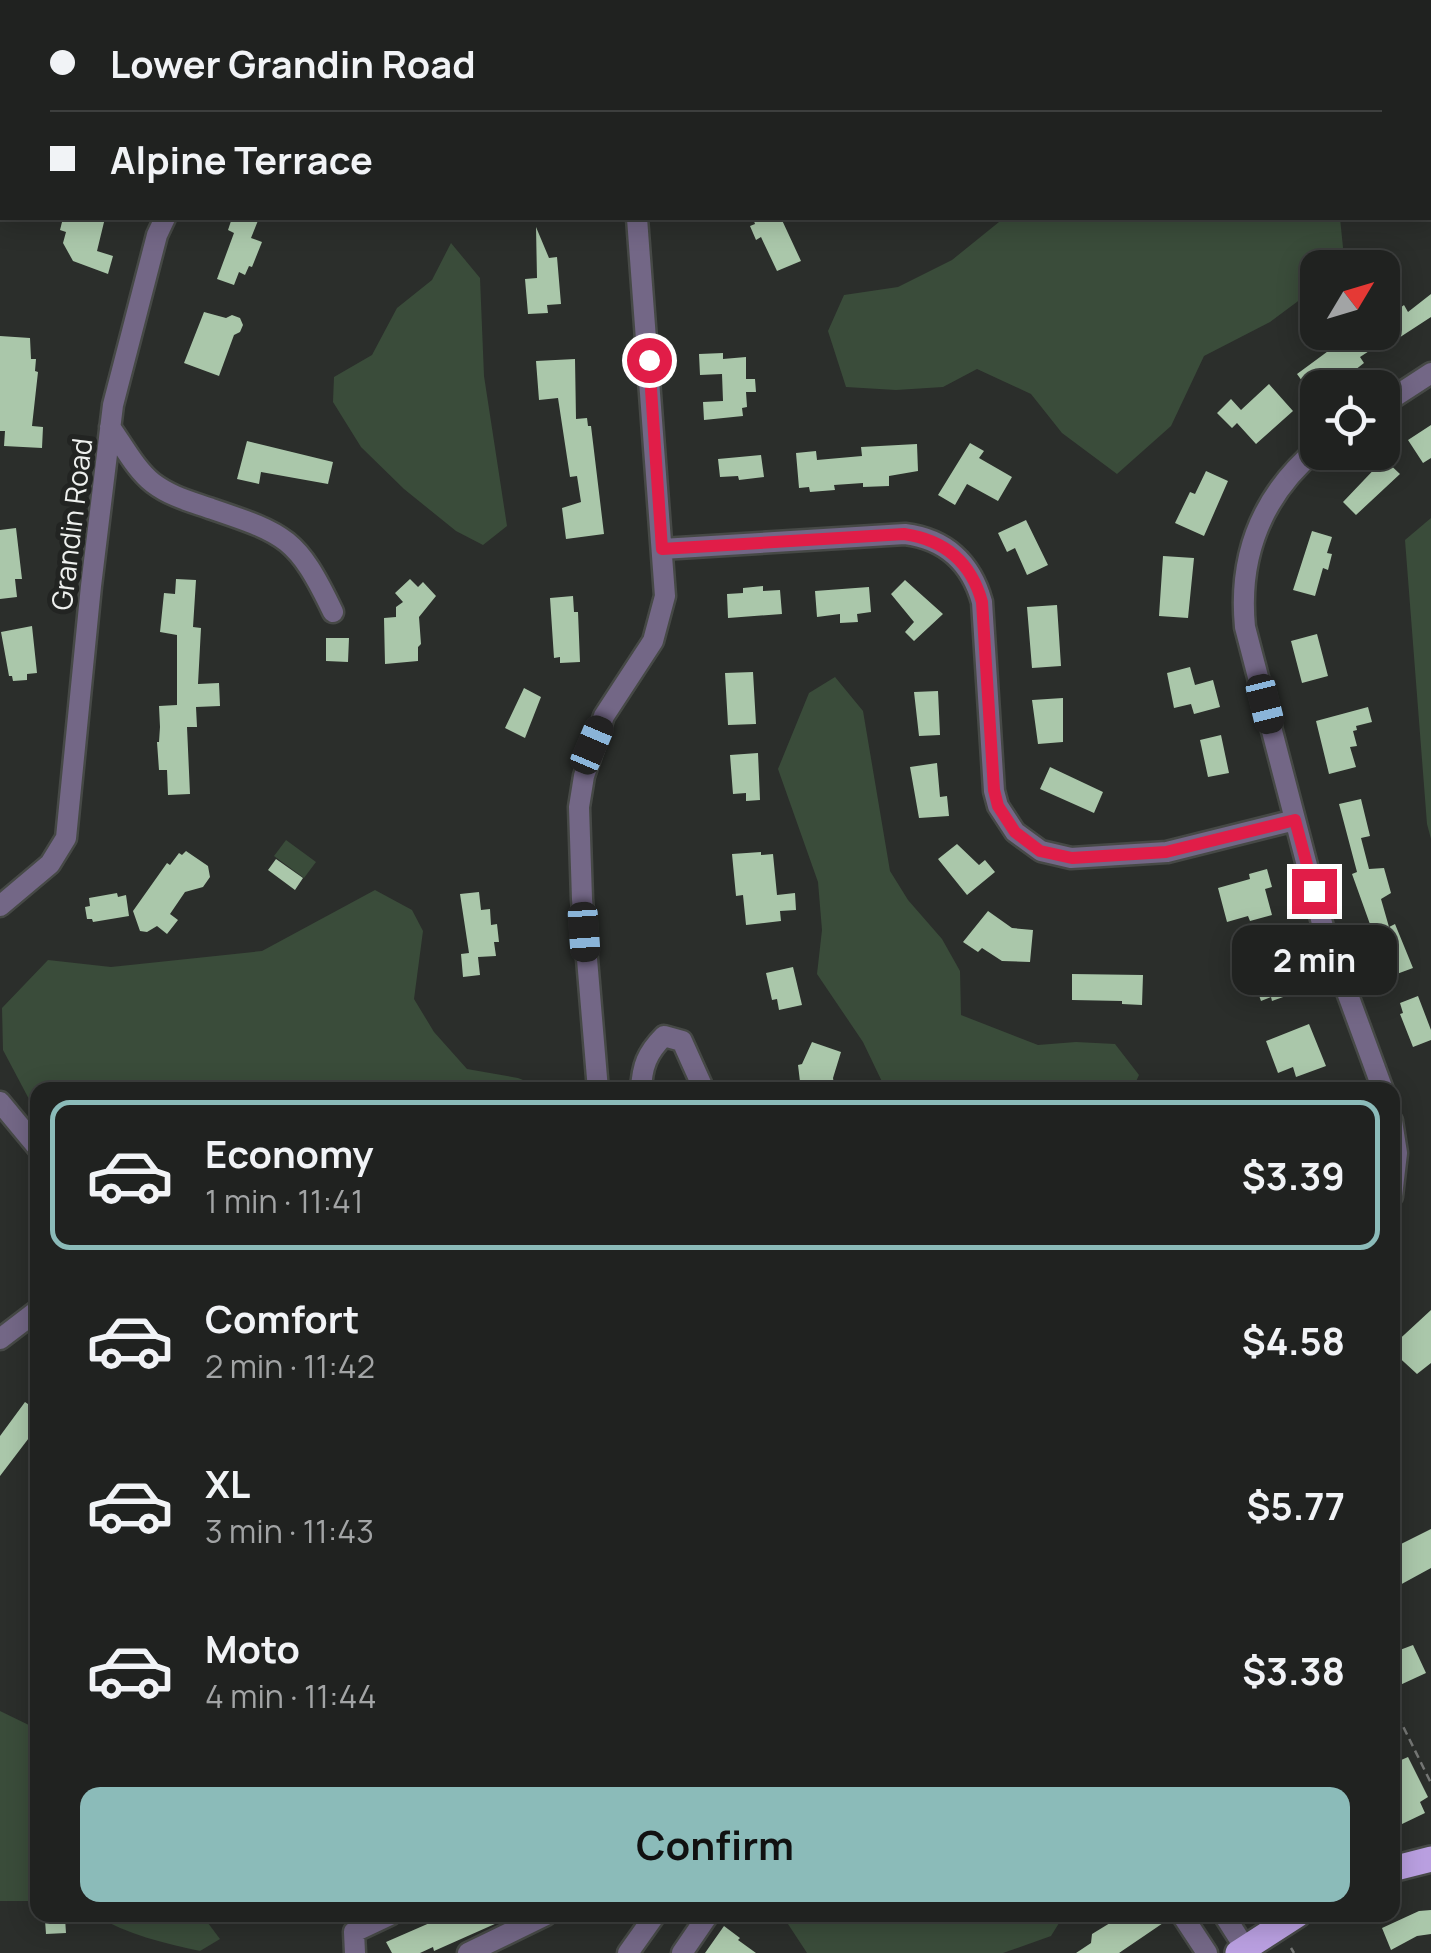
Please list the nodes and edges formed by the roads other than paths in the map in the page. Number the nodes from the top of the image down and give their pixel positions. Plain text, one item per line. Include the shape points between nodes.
1 (164, 220) edge
2 (637, 220) edge
3 (1431, 374) edge
4 (1400, 394) edge
5 (110, 428) junction
6 (1300, 465) edge
7 (662, 549) junction
8 (334, 612) dead end
9 (1295, 820) junction
10 (0, 906) edge
11 (597, 1082) edge
12 (641, 1082) edge
13 (700, 1082) edge
14 (1380, 1082) edge
15 (0, 1102) edge
16 (30, 1138) edge
17 (30, 1316) edge
18 (0, 1339) edge
19 (1431, 1859) edge
20 (1400, 1867) edge
21 (375, 1922) edge
22 (532, 1922) edge
23 (650, 1922) edge
24 (703, 1922) edge
25 (1187, 1922) edge
26 (1227, 1922) edge
27 (1284, 1922) edge
28 (1241, 1951) edge
29 (356, 1953) edge
30 (468, 1953) edge
31 (628, 1953) edge
32 (682, 1953) edge
33 (1207, 1953) edge

1 - 5 street, Grandin Road
2 - 7 street
3 - 4 street
5 - 8 street via 162,489 286,538 312,568
5 - 10 street, Grandin Road via 65,844
6 - 9 street via 1265,508 1243,581 1245,627
7 - 9 street via 904,534 949,549 971,572 982,602 998,806 1015,832 1040,851 1072,858 1166,852
7 - 11 street via 661,619 604,716 580,807
9 - 14 street via 1324,926
12 - 13 street via 648,1051 664,1036 682,1041
15 - 16 street
17 - 18 street
19 - 20 main road
21 - 29 street via 354,1932
22 - 30 street
23 - 31 street
24 - 32 street
25 - 33 street
26 - 28 street
27 - 28 main road

